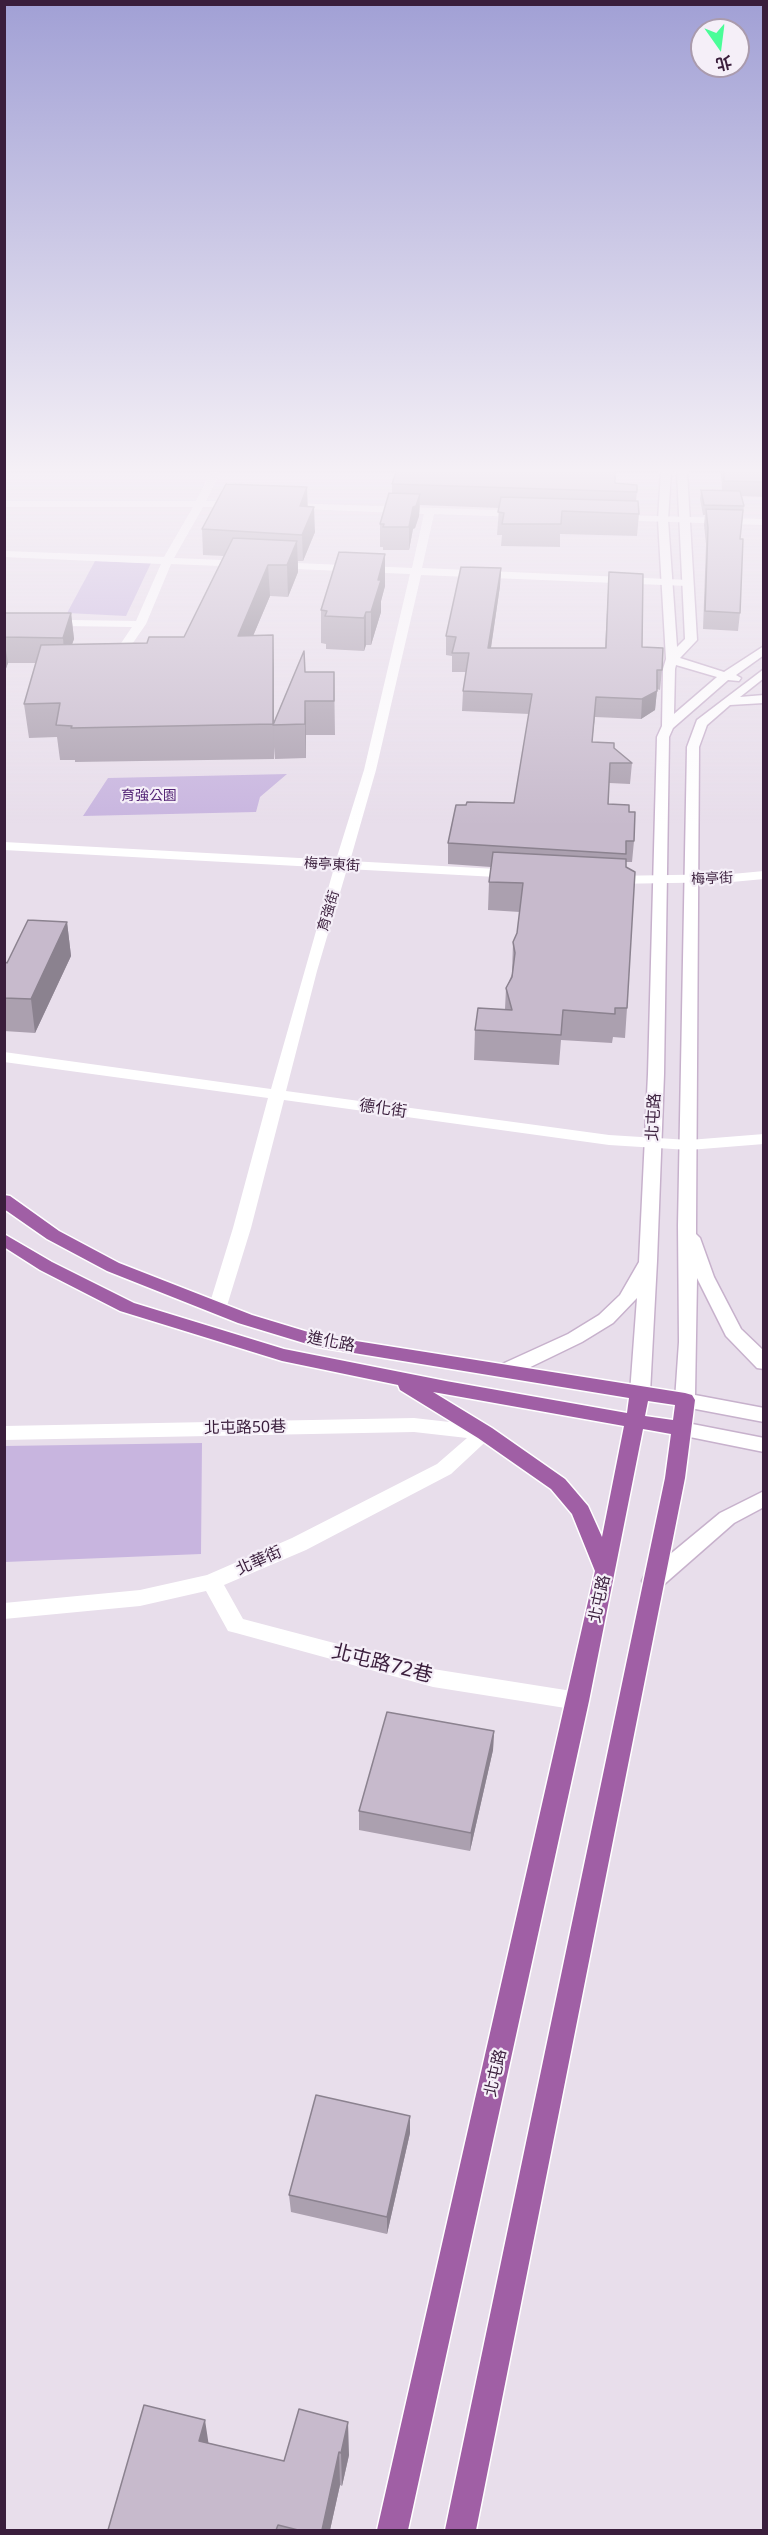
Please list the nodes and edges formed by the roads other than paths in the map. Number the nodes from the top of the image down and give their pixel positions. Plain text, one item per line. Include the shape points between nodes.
1 (154, 590) edge
2 (411, 590) edge
3 (668, 590) edge
4 (688, 590) edge
5 (4, 622) edge
6 (140, 624) junction
7 (764, 649) edge
8 (672, 659) junction
9 (110, 668) edge
10 (726, 676) junction
11 (759, 679) edge
12 (764, 699) edge
13 (728, 702) junction
14 (668, 726) junction
15 (4, 846) edge
16 (343, 865) junction
17 (534, 875) edge
18 (764, 875) edge
19 (591, 879) edge
20 (690, 879) junction
21 (660, 880) junction
22 (4, 1057) edge
23 (277, 1095) junction
24 (764, 1139) edge
25 (652, 1141) junction
26 (689, 1145) junction
27 (6, 1202) edge
28 (687, 1225) junction
29 (4, 1239) edge
30 (648, 1261) junction
31 (217, 1309) junction
32 (764, 1363) edge
33 (507, 1370) junction
34 (395, 1378) junction
35 (640, 1393) junction
36 (685, 1400) junction
37 (764, 1415) edge
38 (634, 1421) junction
39 (682, 1429) junction
40 (4, 1433) edge
41 (485, 1433) junction
42 (764, 1445) edge
43 (764, 1498) edge
44 (606, 1571) junction
45 (653, 1581) junction
46 (211, 1582) junction
47 (4, 1611) edge
48 (578, 1701) junction
49 (392, 2530) edge
50 (461, 2530) edge

1 - 6 street
2 - 16 street, 育強街 via 370,770
3 - 8 street, 北屯路
4 - 8 street via 691,640
5 - 6 street
6 - 9 street
7 - 10 street
8 - 10 street
8 - 14 street, 北屯路
10 - 11 street
10 - 14 street
11 - 13 street
12 - 13 street
13 - 20 street via 701,723 696,733
14 - 21 street, 北屯路 via 663,737
15 - 16 street, 梅亭東街
16 - 17 street, 梅亭東街
16 - 23 street, 育強街
18 - 20 street, 梅亭街
19 - 21 street
20 - 21 street, 梅亭街
20 - 26 street
21 - 25 street, 北屯路
22 - 23 street, 德化街
23 - 25 street, 德化街 via 609,1140
23 - 31 street, 育強街
24 - 26 street, 德化街
25 - 26 street, 德化街
25 - 30 street, 北屯路
26 - 28 street
27 - 31 main road, 進化路 via 53,1235 113,1267
28 - 32 street via 705,1277 734,1332
28 - 36 street
29 - 34 main road, 進化路 via 46,1266 127,1307 282,1355
30 - 33 street via 627,1299 606,1319
30 - 35 street, 北屯路
31 - 33 main road, 進化路 via 317,1341
33 - 35 main road, 進化路
34 - 38 main road, 進化路
34 - 41 main road
35 - 36 main road, 進化路
35 - 38 main road, 北屯路
36 - 37 street
36 - 39 main road
38 - 39 main road, 進化路
38 - 44 main road, 北屯路
39 - 42 street
39 - 45 main road
40 - 41 street, 北屯路50巷 via 414,1425
41 - 44 main road via 558,1484 581,1511
41 - 46 street, 北華街 via 444,1469 299,1544
43 - 45 street via 727,1518
44 - 48 main road, 北屯路
45 - 50 main road
46 - 47 street, 北華街 via 140,1598
46 - 48 street, 北屯路72巷 via 236,1625 433,1678
48 - 49 main road, 北屯路

